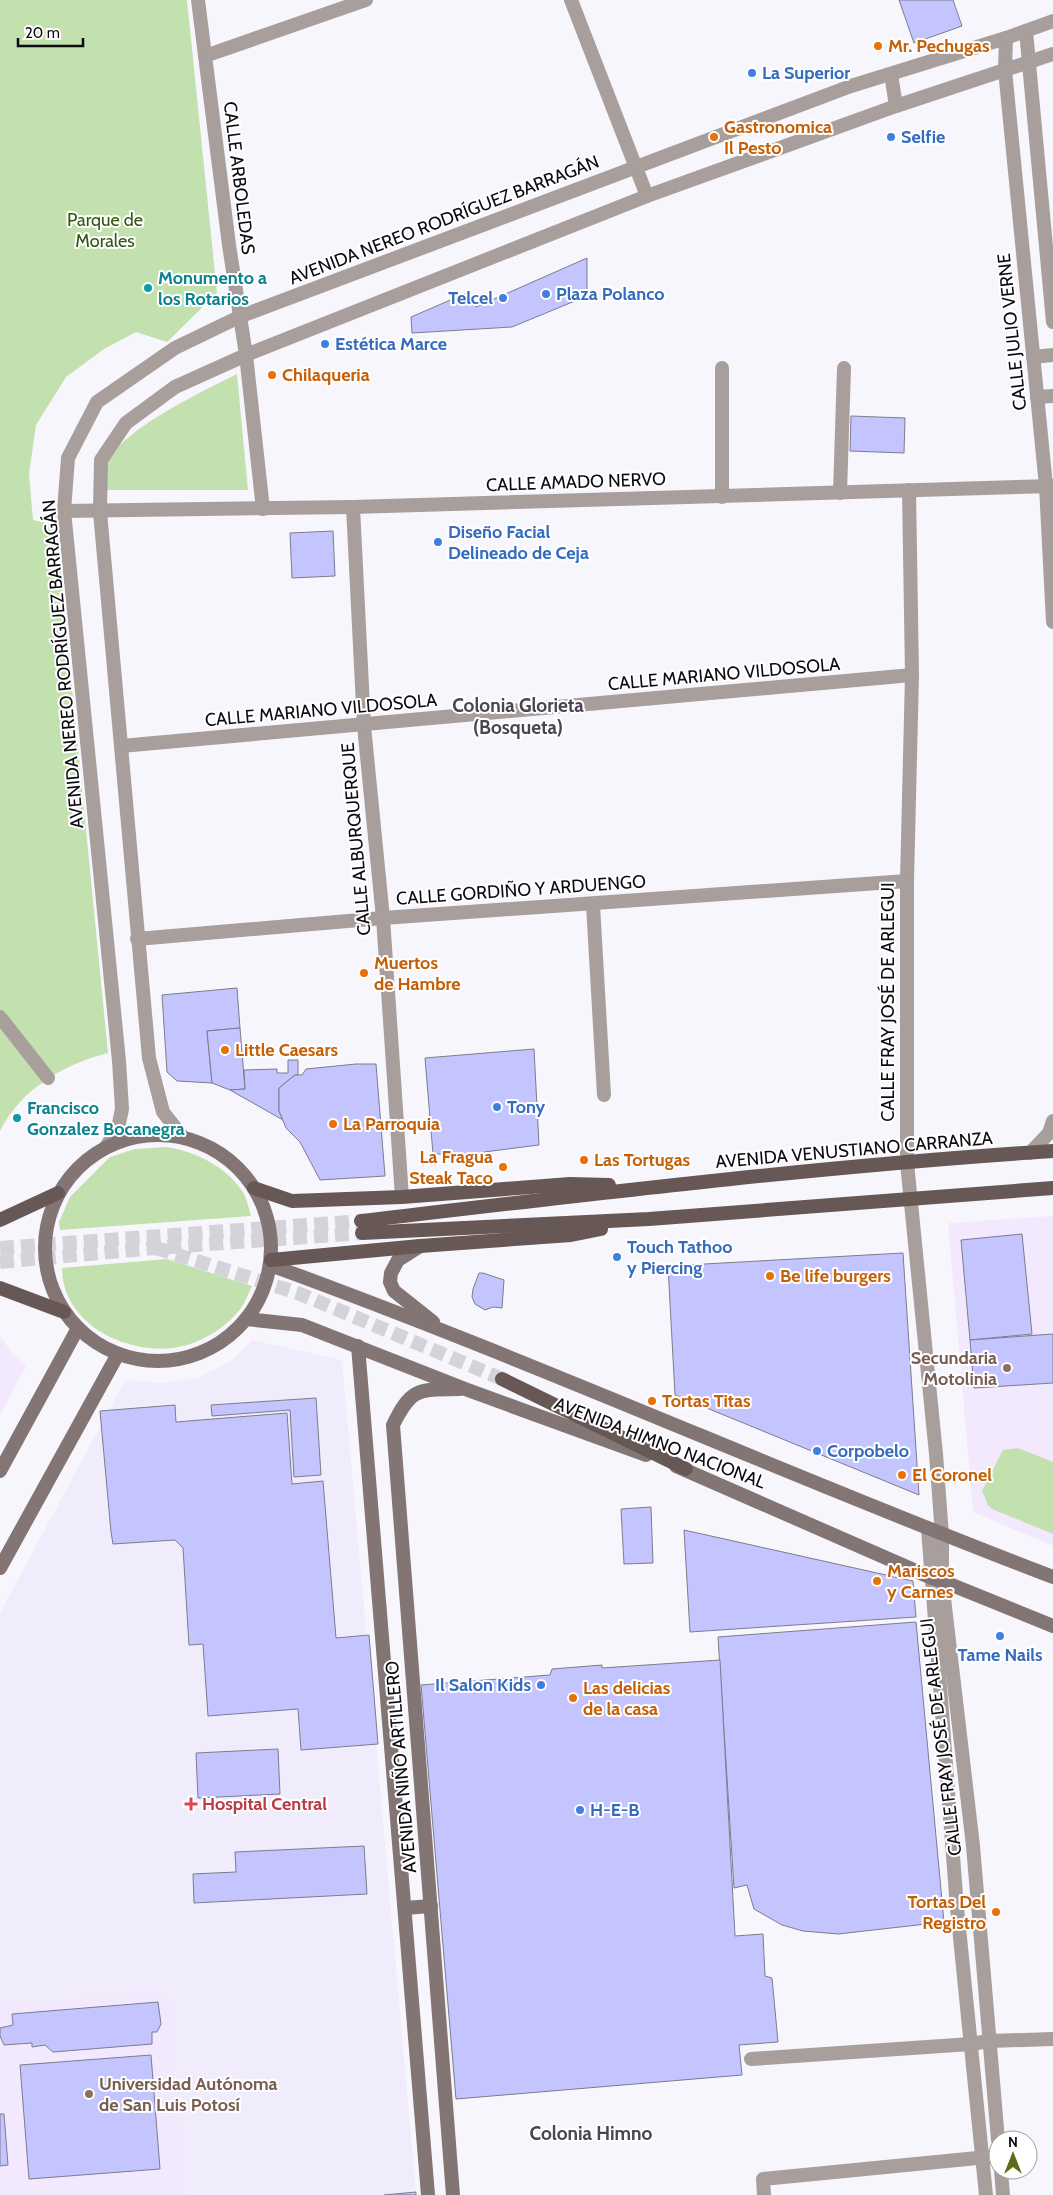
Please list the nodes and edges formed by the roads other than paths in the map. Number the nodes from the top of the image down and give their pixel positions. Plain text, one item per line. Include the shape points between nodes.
1 (198, 0) edge
2 (366, 0) edge
3 (571, 0) edge
4 (1053, 21) edge
5 (1026, 31) junction
6 (1006, 38) junction
7 (1053, 54) edge
8 (205, 56) junction
9 (1029, 61) junction
10 (1006, 70) junction
11 (891, 74) junction
12 (896, 106) junction
13 (635, 168) junction
14 (647, 196) junction
15 (1046, 241) junction
16 (1022, 243) junction
17 (239, 318) junction
18 (1053, 322) edge
19 (246, 355) junction
20 (1053, 355) edge
21 (1033, 356) junction
22 (722, 368) dead end
23 (844, 368) dead end
24 (1053, 396) edge
25 (1037, 397) junction
26 (1049, 486) edge
27 (909, 490) junction
28 (840, 493) junction
29 (722, 497) junction
30 (353, 507) junction
31 (263, 509) junction
32 (64, 511) junction
33 (100, 512) junction
34 (1053, 622) edge
35 (912, 675) junction
36 (364, 726) junction
37 (121, 746) junction
38 (907, 881) junction
39 (593, 905) junction
40 (383, 918) junction
41 (137, 939) junction
42 (0, 1017) edge
43 (48, 1078) dead end
44 (604, 1095) dead end
45 (1053, 1121) edge
46 (182, 1136) junction
47 (106, 1148) junction
48 (1053, 1151) edge
49 (1030, 1152) junction
50 (907, 1163) junction
51 (654, 1187) junction
52 (254, 1188) junction
53 (1053, 1188) edge
54 (58, 1193) junction
55 (402, 1197) junction
56 (909, 1199) junction
57 (0, 1220) edge
58 (649, 1220) junction
59 (420, 1246) junction
60 (270, 1262) junction
61 (0, 1288) edge
62 (64, 1312) junction
63 (246, 1319) junction
64 (78, 1328) junction
65 (452, 1334) junction
66 (358, 1346) junction
67 (118, 1354) junction
68 (502, 1379) tunnel mouth
69 (465, 1389) junction
70 (686, 1470) junction
71 (0, 1471) edge
72 (928, 1529) junction
73 (942, 1535) junction
74 (0, 1568) edge
75 (1053, 1577) edge
76 (937, 1580) junction
77 (1053, 1626) edge
78 (942, 1738) junction
79 (960, 1738) junction
80 (952, 1846) junction
81 (974, 1846) junction
82 (431, 1906) junction
83 (405, 1908) junction
84 (1053, 2038) edge
85 (989, 2041) junction
86 (971, 2044) junction
87 (751, 2059) dead end
88 (997, 2130) edge
89 (981, 2157) junction
90 (988, 2157) edge
91 (1002, 2180) edge
92 (428, 2195) edge
93 (453, 2195) edge
94 (764, 2195) edge
95 (986, 2195) edge
96 (1003, 2195) edge

1 - 8 street, CALLE ARBOLEDAS
2 - 8 street
3 - 13 street
4 - 5 street, AVENIDA NEREO RODRÍGUEZ BARRAGÁN
5 - 6 street, AVENIDA NEREO RODRÍGUEZ BARRAGÁN
5 - 9 street
6 - 10 street, CALLE JULIO VERNE
6 - 11 street, AVENIDA NEREO RODRÍGUEZ BARRAGÁN
7 - 9 street
8 - 17 street, CALLE ARBOLEDAS
9 - 10 street
9 - 15 street
10 - 12 street
10 - 16 street, CALLE JULIO VERNE
11 - 12 street
11 - 13 street, AVENIDA NEREO RODRÍGUEZ BARRAGÁN via 851,86
12 - 14 street
13 - 14 street
13 - 17 street, AVENIDA NEREO RODRÍGUEZ BARRAGÁN
14 - 19 street
15 - 16 street
15 - 18 street
16 - 21 street, CALLE JULIO VERNE
17 - 19 street, CALLE ARBOLEDAS
17 - 32 street, AVENIDA NEREO RODRÍGUEZ BARRAGÁN via 175,348 98,402 68,458
19 - 31 street, CALLE ARBOLEDAS
19 - 33 street via 175,387 126,423 101,460
20 - 21 street
21 - 25 street, CALLE JULIO VERNE
22 - 29 street
23 - 28 street
24 - 25 street
25 - 26 street, CALLE JULIO VERNE
26 - 27 street, CALLE AMADO NERVO
26 - 34 street, CALLE JULIO VERNE
27 - 28 street, CALLE AMADO NERVO
27 - 35 street, CALLE FRAY JOSÉ DE ARLEGUI
28 - 29 street, CALLE AMADO NERVO
29 - 30 street, CALLE AMADO NERVO
30 - 31 street, CALLE AMADO NERVO
30 - 36 street, CALLE ALBURQUERQUE
31 - 33 street, CALLE AMADO NERVO
32 - 33 street, CALLE AMADO NERVO
32 - 47 street, AVENIDA NEREO RODRÍGUEZ BARRAGÁN via 119,1061 122,1109 118,1128
33 - 37 street
35 - 36 street, CALLE MARIANO VILDOSOLA
35 - 38 street, CALLE FRAY JOSÉ DE ARLEGUI
36 - 37 street, CALLE MARIANO VILDOSOLA
36 - 40 street, CALLE ALBURQUERQUE
37 - 41 street
38 - 39 street, CALLE GORDIÑO Y ARDUENGO
38 - 50 street, CALLE FRAY JOSÉ DE ARLEGUI
39 - 40 street, CALLE GORDIÑO Y ARDUENGO
39 - 44 street
40 - 41 street, CALLE GORDIÑO Y ARDUENGO
40 - 55 street, CALLE ALBURQUERQUE
41 - 46 street via 149,1058 163,1112
42 - 43 street
45 - 49 street via 1049,1133
46 - 47 main road via 136,1137
46 - 52 main road via 232,1162
47 - 54 main road via 79,1166
48 - 49 main road, AVENIDA VENUSTIANO CARRANZA
49 - 50 main road, AVENIDA VENUSTIANO CARRANZA
50 - 51 main road, AVENIDA VENUSTIANO CARRANZA
50 - 56 street, CALLE FRAY JOSÉ DE ARLEGUI
51 - 55 main road via 570,1184
51 - 58 main road, AVENIDA VENUSTIANO CARRANZA via 362,1227
52 - 55 main road via 292,1201
52 - 60 main road via 269,1222
53 - 56 main road, AVENIDA VENUSTIANO CARRANZA
54 - 57 main road
54 - 62 main road via 47,1222 44,1254 50,1285
56 - 58 main road, AVENIDA VENUSTIANO CARRANZA
56 - 73 street, CALLE FRAY JOSÉ DE ARLEGUI
58 - 59 main road via 571,1235
59 - 60 main road
59 - 65 main road via 398,1260 390,1282 394,1291 427,1319
60 - 63 main road via 262,1294
60 - 65 main road, AVENIDA HIMNO NACIONAL
61 - 62 main road
62 - 64 main road
63 - 66 main road, AVENIDA HIMNO NACIONAL via 302,1325
63 - 67 main road via 220,1342 188,1357 153,1361
64 - 67 main road
64 - 71 main road
65 - 72 main road, AVENIDA HIMNO NACIONAL
66 - 69 main road, AVENIDA HIMNO NACIONAL
66 - 83 main road, AVENIDA NIÑO ARTILLERO
67 - 74 main road
68 - 70 main road
69 - 70 main road, AVENIDA HIMNO NACIONAL
69 - 82 main road, AVENIDA NIÑO ARTILLERO via 427,1390 414,1395 404,1404 393,1425
70 - 76 main road, AVENIDA HIMNO NACIONAL
72 - 73 main road, AVENIDA HIMNO NACIONAL
72 - 76 street, CALLE FRAY JOSÉ DE ARLEGUI
73 - 75 main road, AVENIDA HIMNO NACIONAL
73 - 76 street, CALLE FRAY JOSÉ DE ARLEGUI
76 - 77 main road, AVENIDA HIMNO NACIONAL
76 - 78 street, CALLE FRAY JOSÉ DE ARLEGUI
76 - 79 street, CALLE FRAY JOSÉ DE ARLEGUI
78 - 79 street
78 - 80 street, CALLE FRAY JOSÉ DE ARLEGUI
79 - 81 street, CALLE FRAY JOSÉ DE ARLEGUI
80 - 81 street
80 - 86 street, CALLE FRAY JOSÉ DE ARLEGUI
81 - 85 street, CALLE FRAY JOSÉ DE ARLEGUI
82 - 83 main road
82 - 93 main road, AVENIDA NIÑO ARTILLERO
83 - 92 main road, AVENIDA NIÑO ARTILLERO
84 - 85 street
85 - 86 street
85 - 88 street, CALLE FRAY JOSÉ DE ARLEGUI
86 - 87 street
86 - 89 street, CALLE FRAY JOSÉ DE ARLEGUI
89 - 90 street
89 - 94 street via 763,2179
89 - 95 street, CALLE FRAY JOSÉ DE ARLEGUI
91 - 96 street

